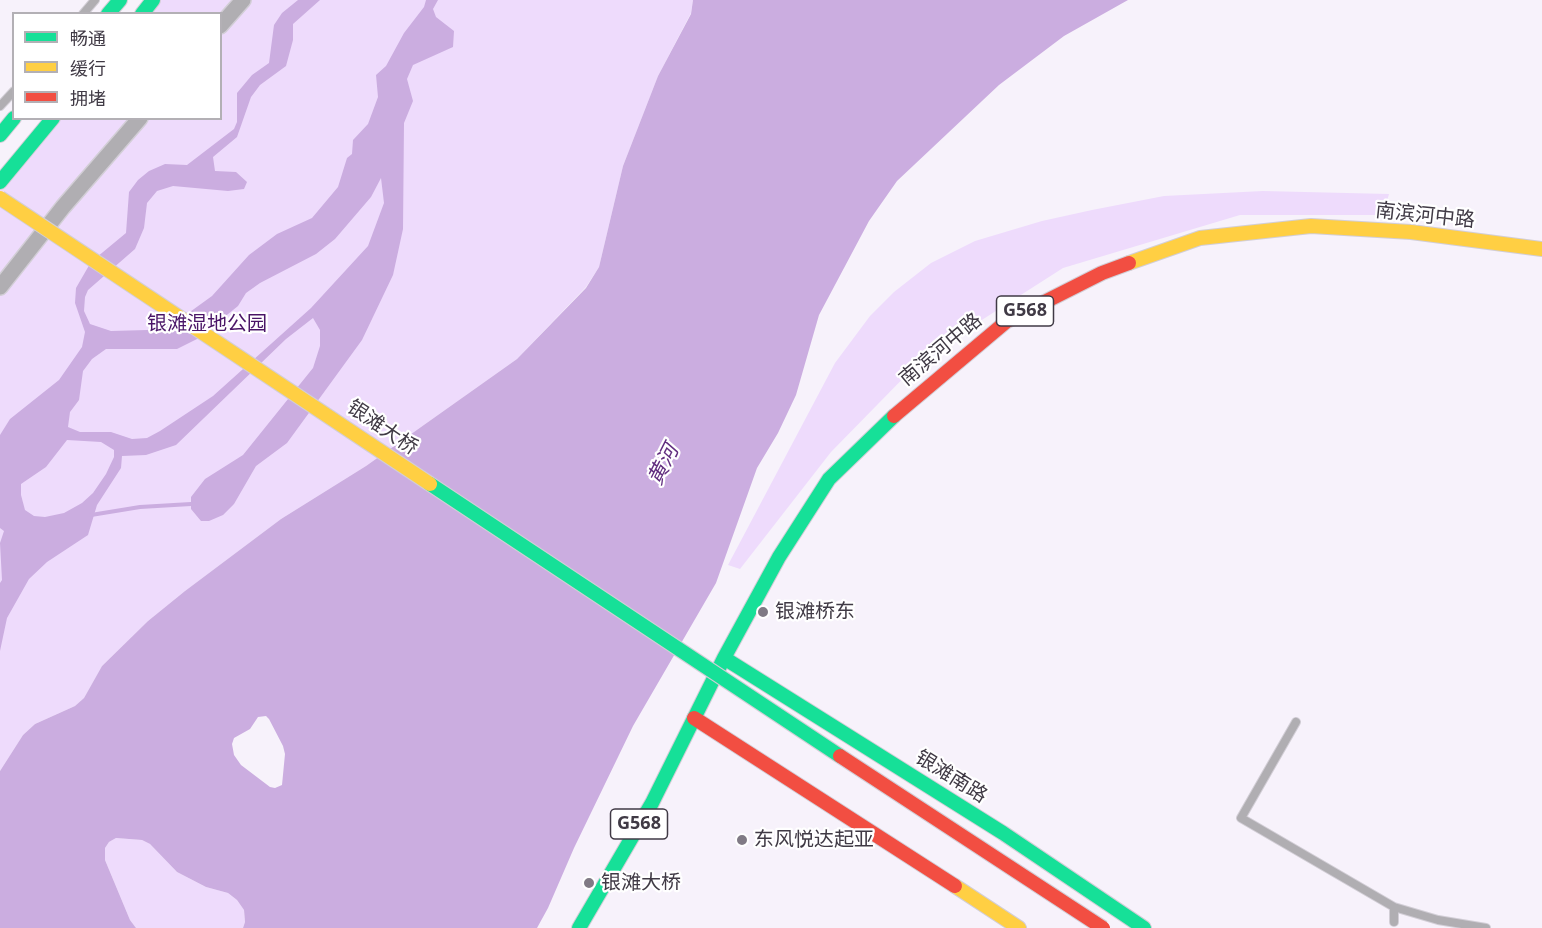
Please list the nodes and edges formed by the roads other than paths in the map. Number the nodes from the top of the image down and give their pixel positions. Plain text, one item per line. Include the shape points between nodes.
1 (95, 0) edge
2 (120, 0) edge
3 (153, 0) edge
4 (243, 0) edge
5 (85, 12) edge
6 (110, 12) edge
7 (144, 12) edge
8 (222, 24) edge
9 (12, 93) edge
10 (0, 106) edge
11 (12, 120) edge
12 (51, 120) edge
13 (138, 120) edge
14 (0, 135) edge
15 (2, 175) edge
16 (0, 198) edge
17 (0, 213) edge
18 (1542, 249) edge
19 (1542, 261) edge
20 (0, 287) edge
21 (859, 469) dead end
22 (823, 514) dead end
23 (729, 660) junction
24 (699, 721) junction
25 (1296, 722) dead end
26 (1394, 907) junction
27 (996, 921) edge
28 (1394, 922) dead end
29 (579, 928) edge
30 (591, 928) edge
31 (1018, 928) edge
32 (1079, 928) edge
33 (1103, 928) edge
34 (1144, 928) edge
35 (1486, 928) edge

1 - 5 lane
2 - 6 main road
3 - 7 main road
4 - 8 street
9 - 10 lane
11 - 14 main road
12 - 15 main road
13 - 20 street
16 - 33 main road, 银滩大桥, bridge
17 - 32 main road, 银滩大桥
18 - 23 main road, 南滨河中路 / G568 via 1411,232 1311,226 1200,238 1092,278 995,329 890,419 829,479 779,557
19 - 21 main road, 南滨河中路 / G568 via 1409,243 1310,239 1200,251 1108,283 1013,333 898,427
22 - 23 main road, 南滨河中路 / G568
23 - 24 main road, 南滨河中路 / G568
23 - 34 main road, 银滩南路 via 1003,833
24 - 27 main road
24 - 29 main road, G568
24 - 30 main road, G568 via 661,809
25 - 26 lane via 1241,818
26 - 28 lane
26 - 35 lane
27 - 31 main road

